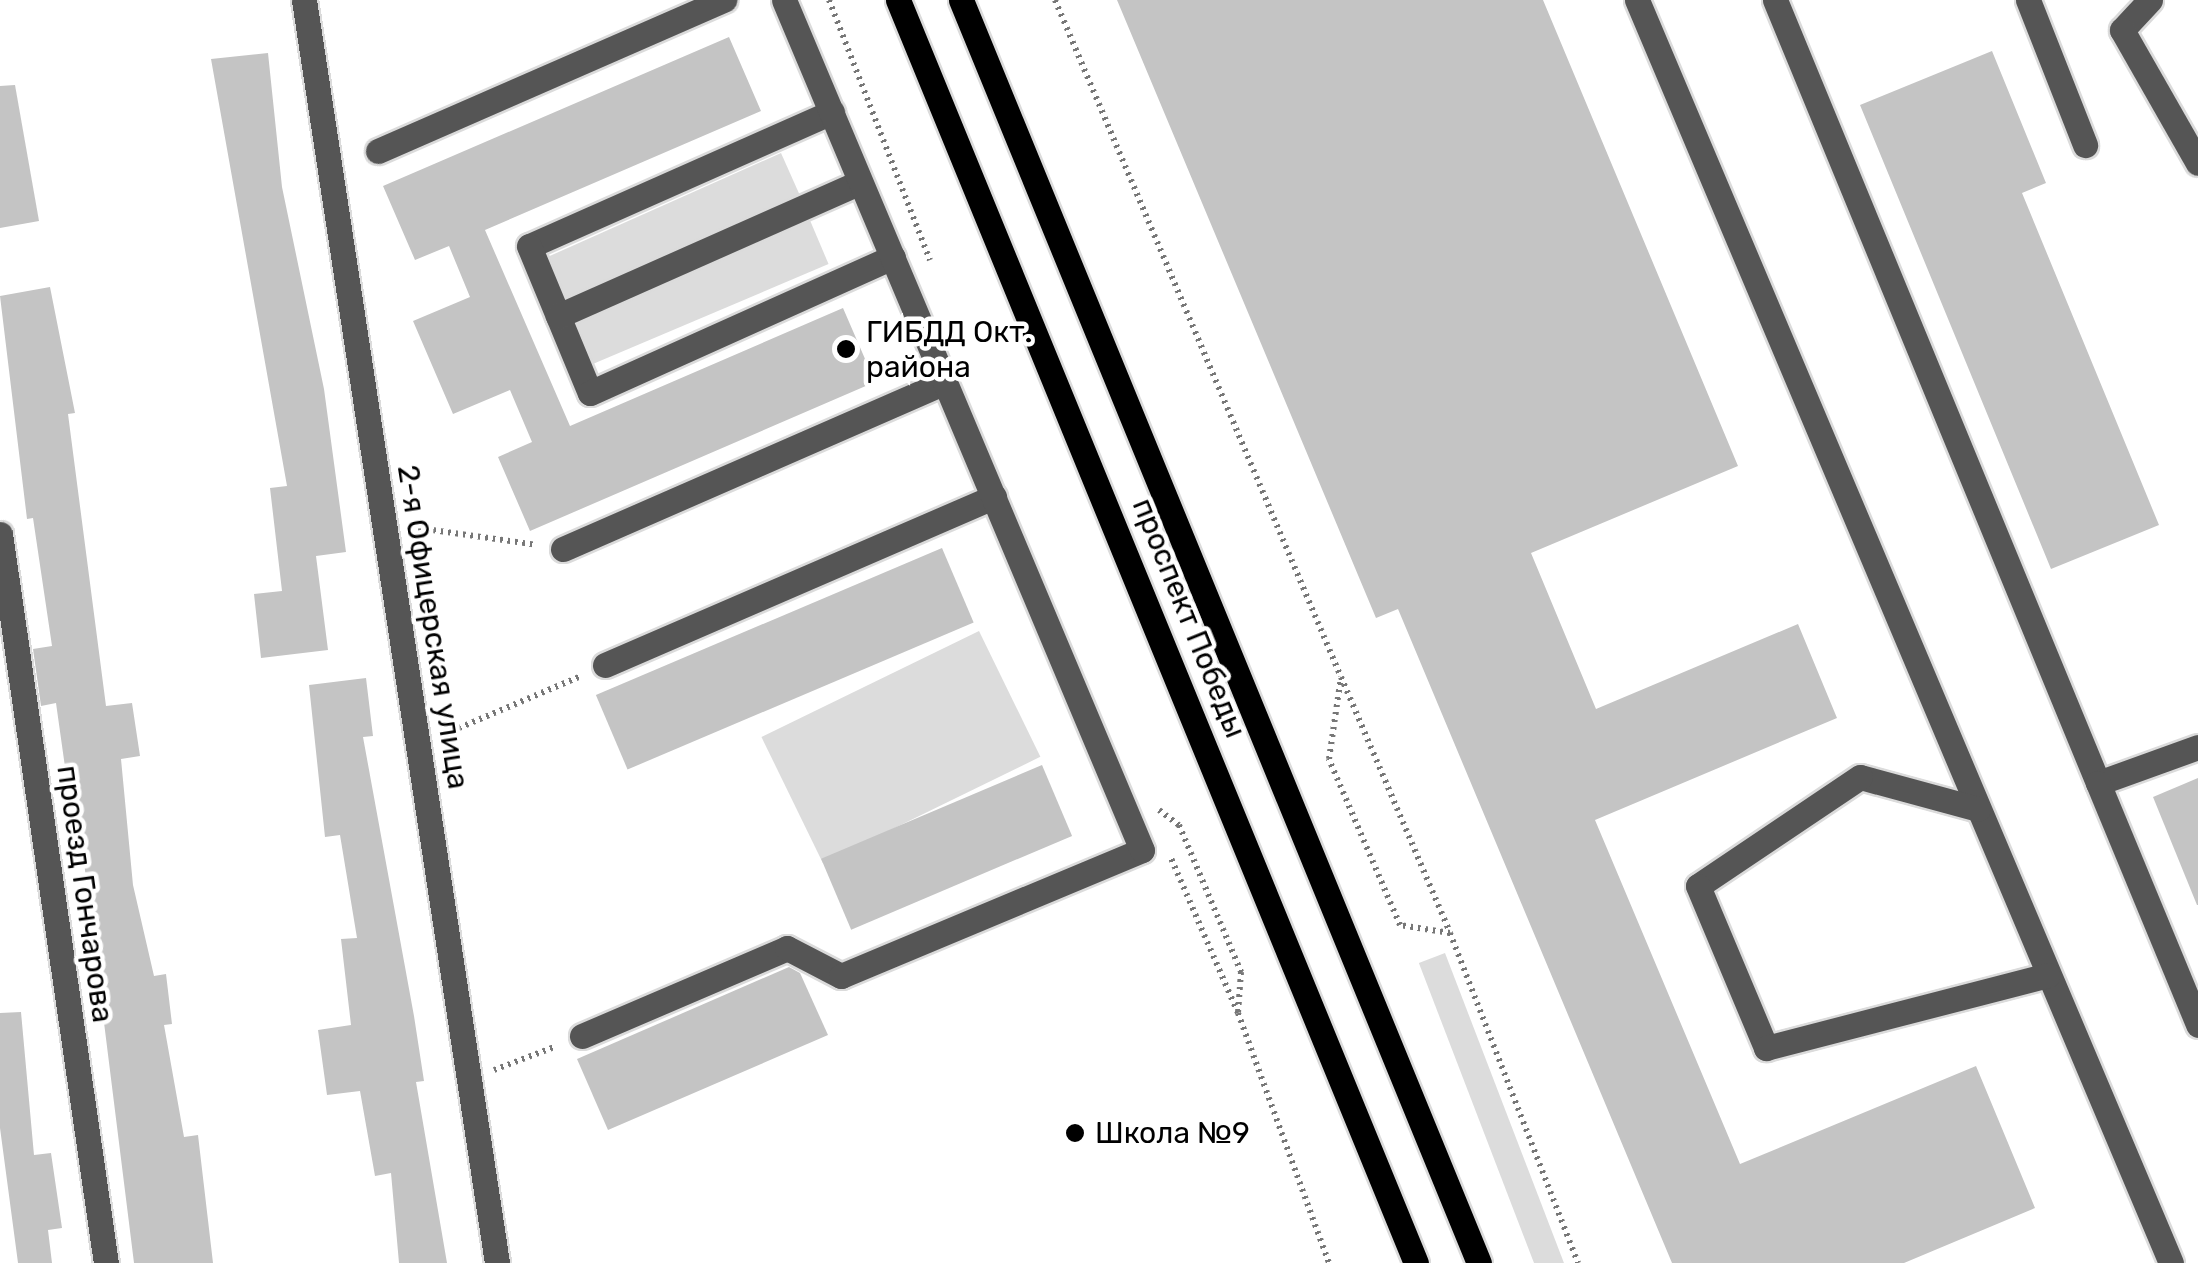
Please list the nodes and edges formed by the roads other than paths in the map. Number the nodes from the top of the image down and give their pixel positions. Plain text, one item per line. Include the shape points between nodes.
1 (304, 0) edge
2 (724, 0) edge
3 (784, 0) edge
4 (898, 0) edge
5 (962, 0) edge
6 (1637, 0) edge
7 (1775, 0) edge
8 (2028, 0) edge
9 (2150, 0) edge
10 (832, 112) junction
11 (2085, 145) dead end
12 (378, 151) dead end
13 (2198, 163) edge
14 (860, 182) junction
15 (892, 257) junction
16 (558, 316) junction
17 (945, 382) junction
18 (994, 497) junction
19 (0, 534) edge
20 (563, 549) road end
21 (605, 665) road end
22 (2198, 747) edge
23 (2098, 783) junction
24 (1978, 809) junction
25 (2048, 975) junction
26 (2198, 1025) edge
27 (582, 1036) road end
28 (106, 1263) edge
29 (497, 1263) edge
30 (1416, 1263) edge
31 (1479, 1263) edge
32 (2171, 1263) edge

1 - 29 street, 2-я Офицерская улица
2 - 12 street
3 - 10 street
4 - 30 main road, проспект Победы
5 - 31 main road, проспект Победы
6 - 24 street
7 - 23 street
8 - 11 street
9 - 13 street via 2122,30
10 - 14 street
10 - 16 street via 529,246
14 - 15 street
14 - 16 street
15 - 16 street via 590,393
15 - 17 street
17 - 18 street
17 - 20 street
18 - 21 street
18 - 27 street via 1142,850 841,976 786,948
19 - 28 street, проезд Гончарова
22 - 23 street
23 - 26 street
24 - 25 street
24 - 25 street via 1860,778 1698,886 1766,1048
25 - 32 street

